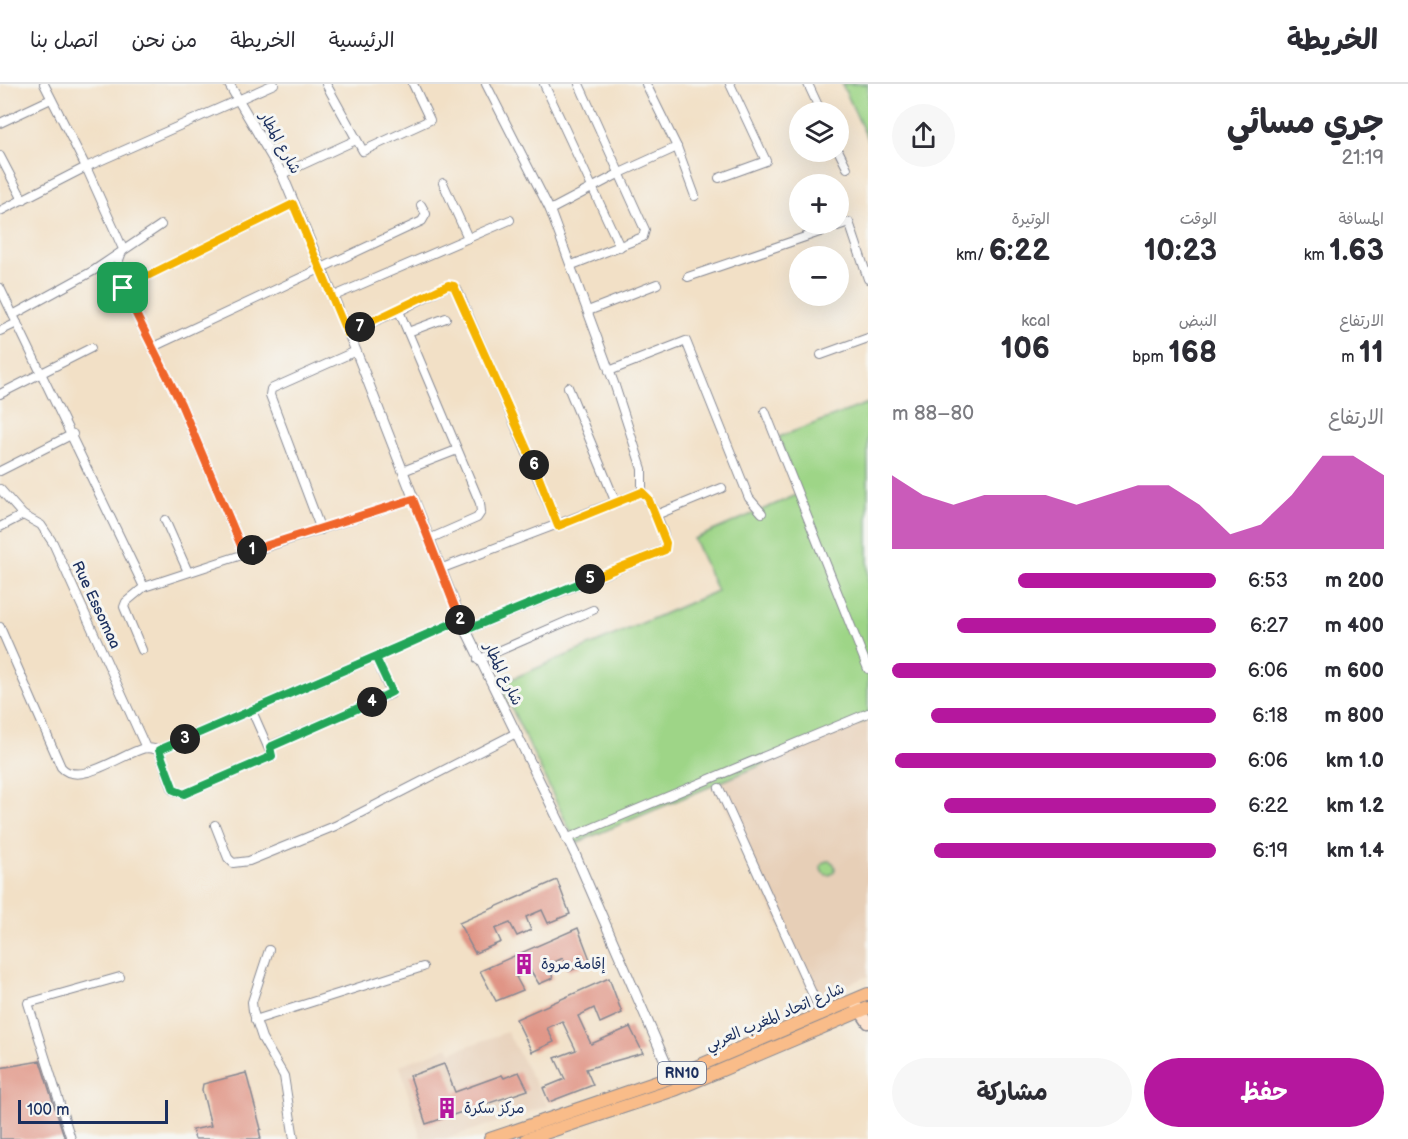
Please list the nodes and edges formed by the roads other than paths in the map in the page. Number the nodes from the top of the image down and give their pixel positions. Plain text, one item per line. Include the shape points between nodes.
1 (44, 84) edge
2 (229, 84) edge
3 (274, 84) edge
4 (326, 84) edge
5 (413, 84) edge
6 (486, 84) edge
7 (544, 84) edge
8 (579, 84) edge
9 (646, 84) edge
10 (730, 84) edge
11 (808, 84) edge
12 (51, 99) junction
13 (238, 99) junction
14 (816, 102) edge
15 (0, 123) edge
16 (356, 140) junction
17 (677, 147) junction
18 (0, 156) edge
19 (844, 162) edge
20 (86, 167) junction
21 (847, 168) dead end
22 (620, 173) junction
23 (282, 174) junction
24 (719, 178) dead end
25 (443, 183) dead end
26 (591, 188) junction
27 (695, 196) dead end
28 (23, 200) junction
29 (293, 204) junction
30 (421, 205) dead end
31 (550, 210) junction
32 (0, 211) edge
33 (510, 220) dead end
34 (161, 225) dead end
35 (468, 238) junction
36 (620, 247) junction
37 (123, 249) junction
38 (572, 265) junction
39 (320, 268) junction
40 (688, 277) dead end
41 (868, 279) edge
42 (657, 284) dead end
43 (0, 288) edge
44 (123, 288) junction
45 (332, 297) junction
46 (399, 311) junction
47 (588, 311) junction
48 (446, 318) dead end
49 (15, 319) junction
50 (0, 331) edge
51 (347, 333) junction
52 (408, 333) junction
53 (868, 338) edge
54 (153, 347) junction
55 (91, 348) dead end
56 (356, 351) junction
57 (821, 354) dead end
58 (609, 370) junction
59 (42, 372) junction
60 (568, 387) dead end
61 (0, 394) edge
62 (765, 411) dead end
63 (73, 434) junction
64 (457, 450) junction
65 (0, 471) edge
66 (403, 471) junction
67 (722, 488) dead end
68 (0, 489) edge
69 (642, 492) junction
70 (413, 499) junction
71 (616, 503) junction
72 (762, 513) dead end
73 (656, 514) junction
74 (23, 516) junction
75 (165, 520) dead end
76 (558, 526) junction
77 (0, 527) edge
78 (321, 530) junction
79 (429, 538) junction
80 (244, 553) junction
81 (440, 569) junction
82 (188, 572) junction
83 (144, 587) junction
84 (594, 610) dead end
85 (461, 620) junction
86 (0, 627) edge
87 (466, 630) junction
88 (142, 650) dead end
89 (376, 658) junction
90 (478, 660) junction
91 (868, 669) edge
92 (252, 711) junction
93 (868, 713) edge
94 (516, 733) junction
95 (270, 747) junction
96 (146, 748) junction
97 (159, 750) junction
98 (719, 788) dead end
99 (215, 825) dead end
100 (566, 839) junction
101 (269, 950) dead end
102 (423, 967) dead end
103 (120, 977) dead end
104 (868, 994) edge
105 (853, 1000) junction
106 (863, 1010) edge
107 (822, 1015) junction
108 (255, 1020) junction
109 (868, 1023) edge
110 (672, 1077) junction
111 (71, 1139) edge
112 (294, 1139) edge
113 (490, 1139) edge
114 (527, 1139) edge

1 - 12 street
2 - 13 street, شارع المطار
3 - 13 street
4 - 16 street
5 - 16 street via 430,120 363,151
6 - 31 street
7 - 26 street
8 - 22 street
9 - 17 street
10 - 24 street via 766,161
11 - 14 street
12 - 15 street
12 - 20 street
13 - 20 street
13 - 23 street, شارع المطار
16 - 23 street
17 - 22 street
17 - 27 street
18 - 28 street
19 - 21 street
20 - 28 street
20 - 37 street
22 - 26 street
22 - 36 street via 645,230 643,237
23 - 29 street, شارع المطار
25 - 35 street
26 - 31 street
26 - 36 street
28 - 32 street
29 - 39 street, شارع المطار
29 - 44 street
30 - 39 street via 426,214 422,221
31 - 38 street
33 - 35 street
34 - 37 street
35 - 45 street
36 - 38 street
37 - 44 street via 116,268
37 - 49 street
38 - 47 street
39 - 45 street, شارع المطار
39 - 54 street
40 - 41 street via 849,222
42 - 47 street
43 - 49 street
44 - 54 street
45 - 51 street, شارع المطار
46 - 51 street
46 - 52 street
46 - 76 street via 448,285 457,289
47 - 58 street
48 - 52 street
49 - 50 street
49 - 59 street
51 - 56 street, شارع المطار
52 - 64 street
53 - 57 street
54 - 80 street via 216,480
55 - 59 street
56 - 66 street, شارع المطار
56 - 78 street via 271,389
58 - 69 street via 642,469
58 - 72 street via 686,341 748,498
59 - 61 street
59 - 63 street
60 - 71 street
62 - 91 street
63 - 65 street
63 - 83 street
64 - 66 street
64 - 79 street via 480,503 480,514
66 - 70 street, شارع المطار
67 - 73 street
68 - 74 street, Rue Essomaa
69 - 71 street
69 - 73 street
70 - 78 street
70 - 79 street, شارع المطار
71 - 76 street
73 - 87 street via 666,543 663,551
74 - 77 street
74 - 96 street, Rue Essomaa via 41,525 53,543
75 - 82 street
76 - 81 street
78 - 80 street
79 - 81 street, شارع المطار
80 - 82 street
81 - 85 street, شارع المطار
82 - 83 street
83 - 88 street via 124,607
84 - 90 street
85 - 87 street, شارع المطار
85 - 89 street
86 - 96 street via 64,771 80,775
87 - 90 street, شارع المطار
89 - 92 street
89 - 95 street via 391,694
90 - 94 street, شارع المطار
92 - 95 street
92 - 97 street
93 - 100 street
94 - 99 street via 334,826 249,861 233,863 228,858
94 - 100 street, شارع المطار
95 - 97 street via 272,756 184,794 174,790
96 - 97 street
98 - 107 street
100 - 110 street, شارع المطار
101 - 108 street via 252,1002
102 - 108 street
103 - 111 street via 28,1004
104 - 105 main road, شارع اتحاد المغرب العربي / RN10
105 - 106 main road
105 - 107 main road, شارع اتحاد المغرب العربي / RN10
106 - 109 main road
106 - 114 main road, شارع اتحاد المغرب العربي / RN10 via 677,1089
107 - 110 main road, شارع اتحاد المغرب العربي / RN10
108 - 112 street via 284,1076
110 - 113 main road, شارع اتحاد المغرب العربي / RN10

